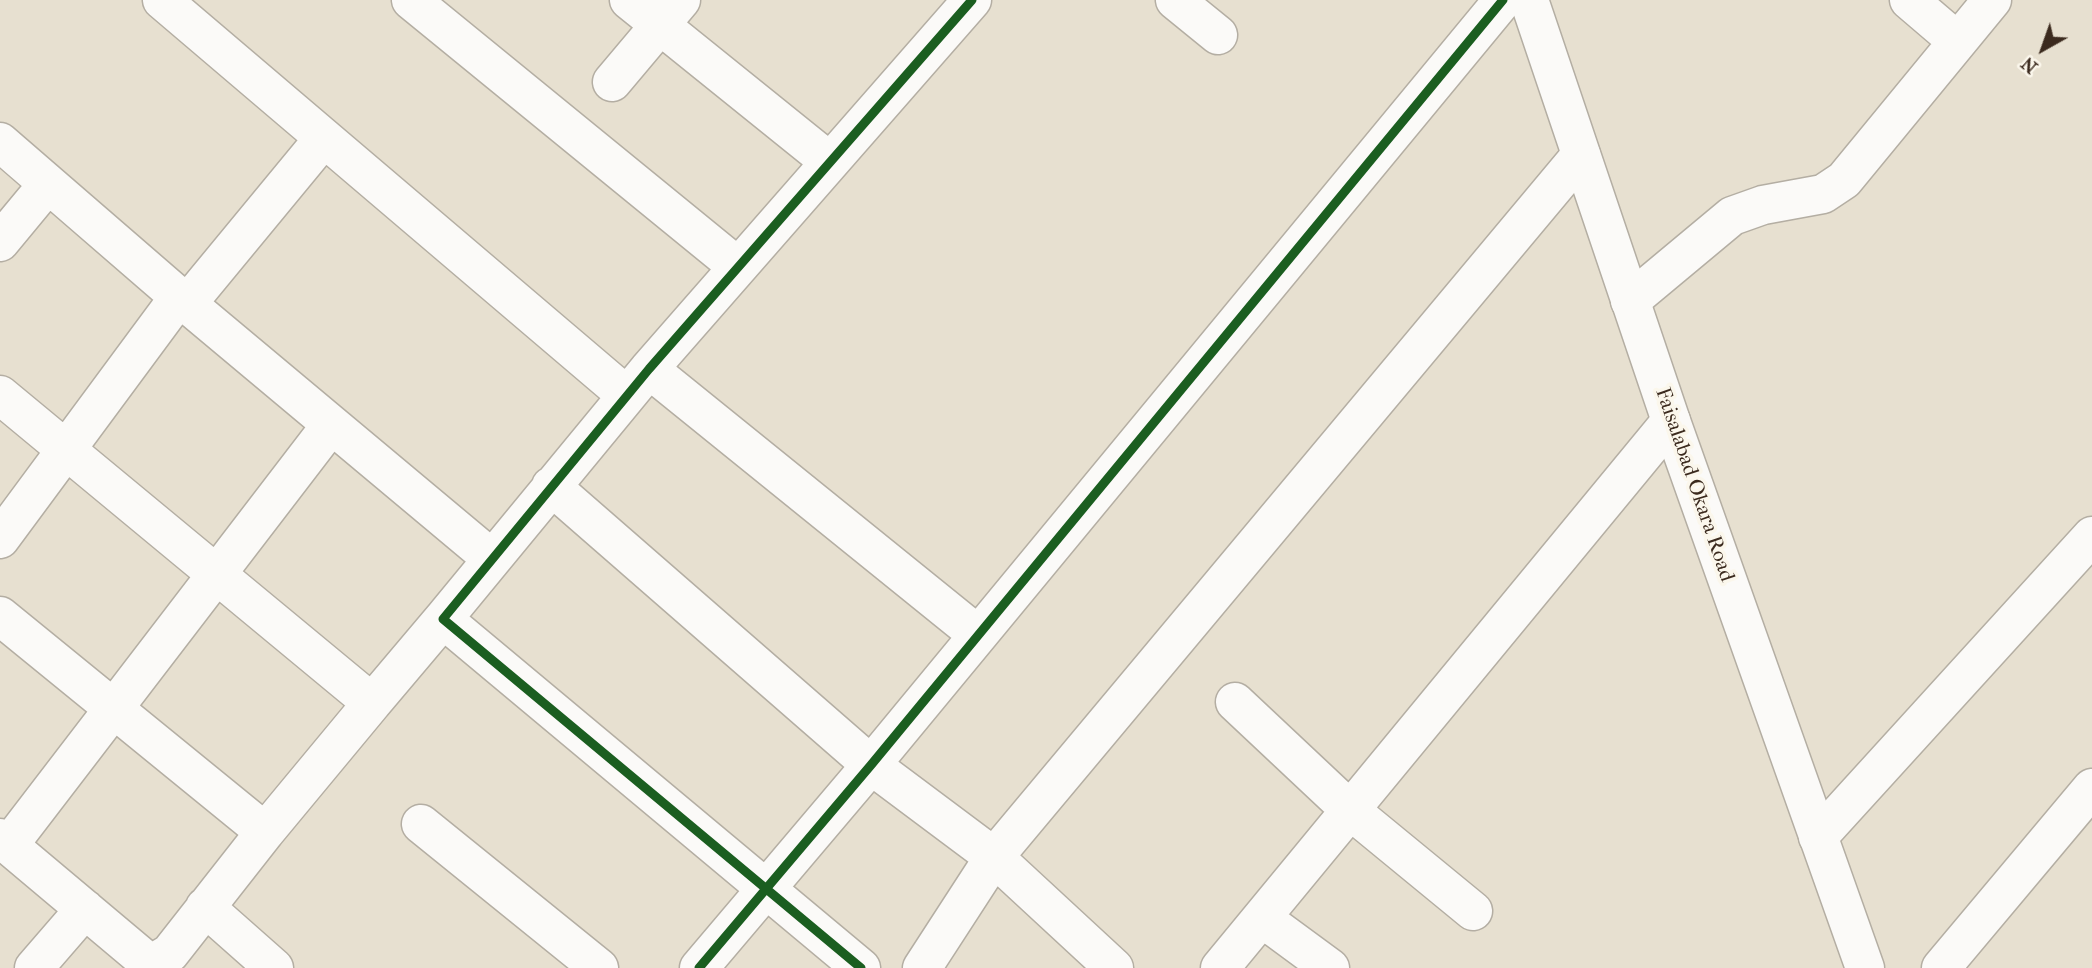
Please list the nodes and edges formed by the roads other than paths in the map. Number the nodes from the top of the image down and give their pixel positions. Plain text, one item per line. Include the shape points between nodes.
1 (162, 0) edge
2 (411, 0) edge
3 (629, 0) edge
4 (972, 0) edge
5 (1175, 0) edge
6 (1503, 0) edge
7 (1529, 0) edge
8 (1909, 0) edge
9 (1992, 0) edge
10 (670, 13) edge
11 (1218, 35) dead end
12 (1957, 41) junction
13 (612, 82) dead end
14 (324, 138) junction
15 (0, 142) edge
16 (1581, 155) junction
17 (830, 162) junction
18 (48, 184) junction
19 (0, 242) edge
20 (738, 267) junction
21 (183, 301) junction
22 (1630, 301) junction
23 (638, 382) junction
24 (0, 395) edge
25 (1671, 421) junction
26 (331, 425) junction
27 (67, 450) junction
28 (551, 486) junction
29 (2092, 536) edge
30 (0, 539) edge
31 (491, 558) junction
32 (217, 575) junction
33 (0, 616) edge
34 (443, 619) junction
35 (978, 635) junction
36 (1235, 702) dead end
37 (372, 703) junction
38 (113, 708) junction
39 (871, 765) junction
40 (2092, 788) edge
41 (1350, 810) junction
42 (421, 824) dead end
43 (265, 832) junction
44 (1818, 837) junction
45 (5, 841) edge
46 (994, 857) junction
47 (766, 888) junction
48 (205, 907) junction
49 (85, 909) junction
50 (1473, 911) dead end
51 (1262, 918) junction
52 (34, 968) edge
53 (274, 968) edge
54 (598, 968) edge
55 (699, 968) edge
56 (861, 968) edge
57 (922, 968) edge
58 (1114, 968) edge
59 (1220, 968) edge
60 (1330, 968) edge
61 (1864, 968) edge
62 (1941, 968) edge

1 - 14 street
2 - 20 street
3 - 10 street
4 - 17 street
5 - 11 street
6 - 35 street
7 - 16 street, Faisalabad Okara Road
8 - 12 street
9 - 12 street
10 - 13 street
10 - 17 street
12 - 22 street via 1844,180 1823,194 1732,216
14 - 21 street
14 - 23 street
15 - 18 street
16 - 22 street, Faisalabad Okara Road
16 - 46 street
17 - 20 street
18 - 19 street
18 - 21 street
20 - 23 street
21 - 26 street
21 - 27 street
22 - 25 street, Faisalabad Okara Road
23 - 28 street
23 - 35 street
24 - 27 street
25 - 41 street
25 - 44 street, Faisalabad Okara Road
26 - 31 street
26 - 32 street
27 - 30 street
27 - 32 street
28 - 31 street
28 - 39 street
29 - 44 street
31 - 34 street
32 - 37 street
32 - 38 street
33 - 38 street
34 - 37 street
34 - 47 street
35 - 39 street
36 - 41 street
37 - 43 street
38 - 43 street
38 - 45 street
39 - 46 street
39 - 47 street
40 - 62 street
41 - 50 street
41 - 51 street
42 - 54 street
43 - 48 street
44 - 61 street, Faisalabad Okara Road
45 - 49 street
46 - 57 street
46 - 58 street
47 - 55 street
47 - 56 street
48 - 49 street via 170,953 157,961 144,959
48 - 53 street
49 - 52 street
51 - 59 street
51 - 60 street

